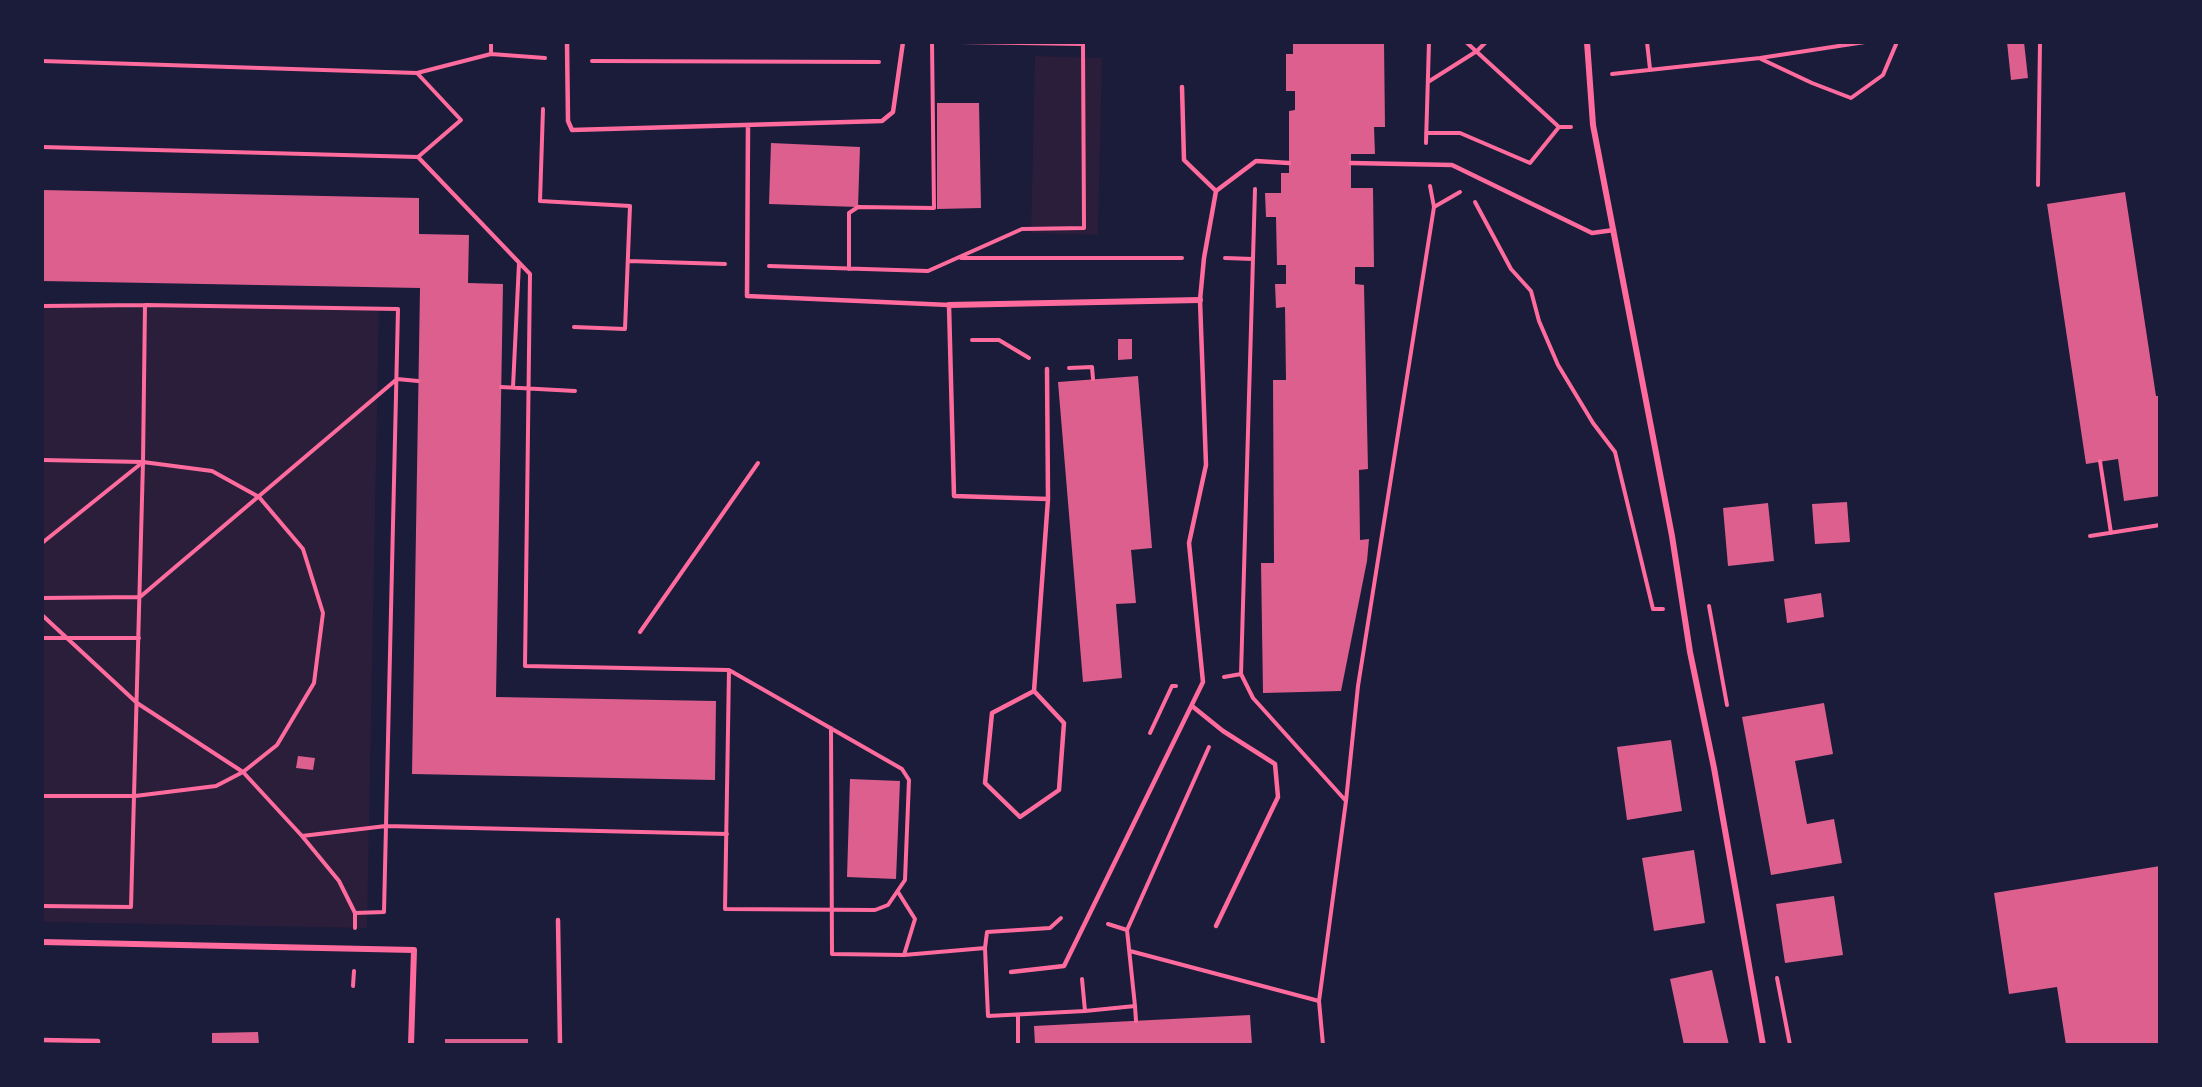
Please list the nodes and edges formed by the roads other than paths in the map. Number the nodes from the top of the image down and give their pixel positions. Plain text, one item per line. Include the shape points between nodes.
1 (567, 42) edge
2 (903, 42) edge
3 (1587, 42) edge
4 (1182, 87) dead end
5 (748, 125) junction
6 (1289, 163) dead end
7 (1351, 163) dead end
8 (1216, 191) junction
9 (1614, 230) junction
10 (1200, 300) junction
11 (949, 305) junction
12 (1047, 369) dead end
13 (1048, 499) junction
14 (1034, 691) junction
15 (1192, 706) junction
16 (558, 920) dead end
17 (1216, 926) dead end
18 (42, 942) edge
19 (1011, 972) dead end
20 (42, 1040) edge
21 (98, 1045) edge
22 (411, 1045) edge
23 (560, 1045) edge
24 (1762, 1045) edge

1 - 5 lane via 568,121 572,130
2 - 5 lane via 893,112 882,121
3 - 9 street via 1593,125
4 - 8 lane via 1184,160
5 - 11 lane via 747,296
6 - 8 lane via 1256,161
7 - 9 lane via 1452,165 1592,233
8 - 10 lane
9 - 24 street
10 - 11 street
10 - 15 lane via 1206,465 1189,543 1203,682
11 - 13 lane via 954,496
12 - 13 lane
13 - 14 lane
14 - 14 lane via 1064,723 1059,790 1020,817 985,783 992,713
15 - 17 lane via 1275,764 1278,797
15 - 19 lane via 1064,966
16 - 23 lane
18 - 22 street via 414,950
20 - 21 lane via 98,1041

